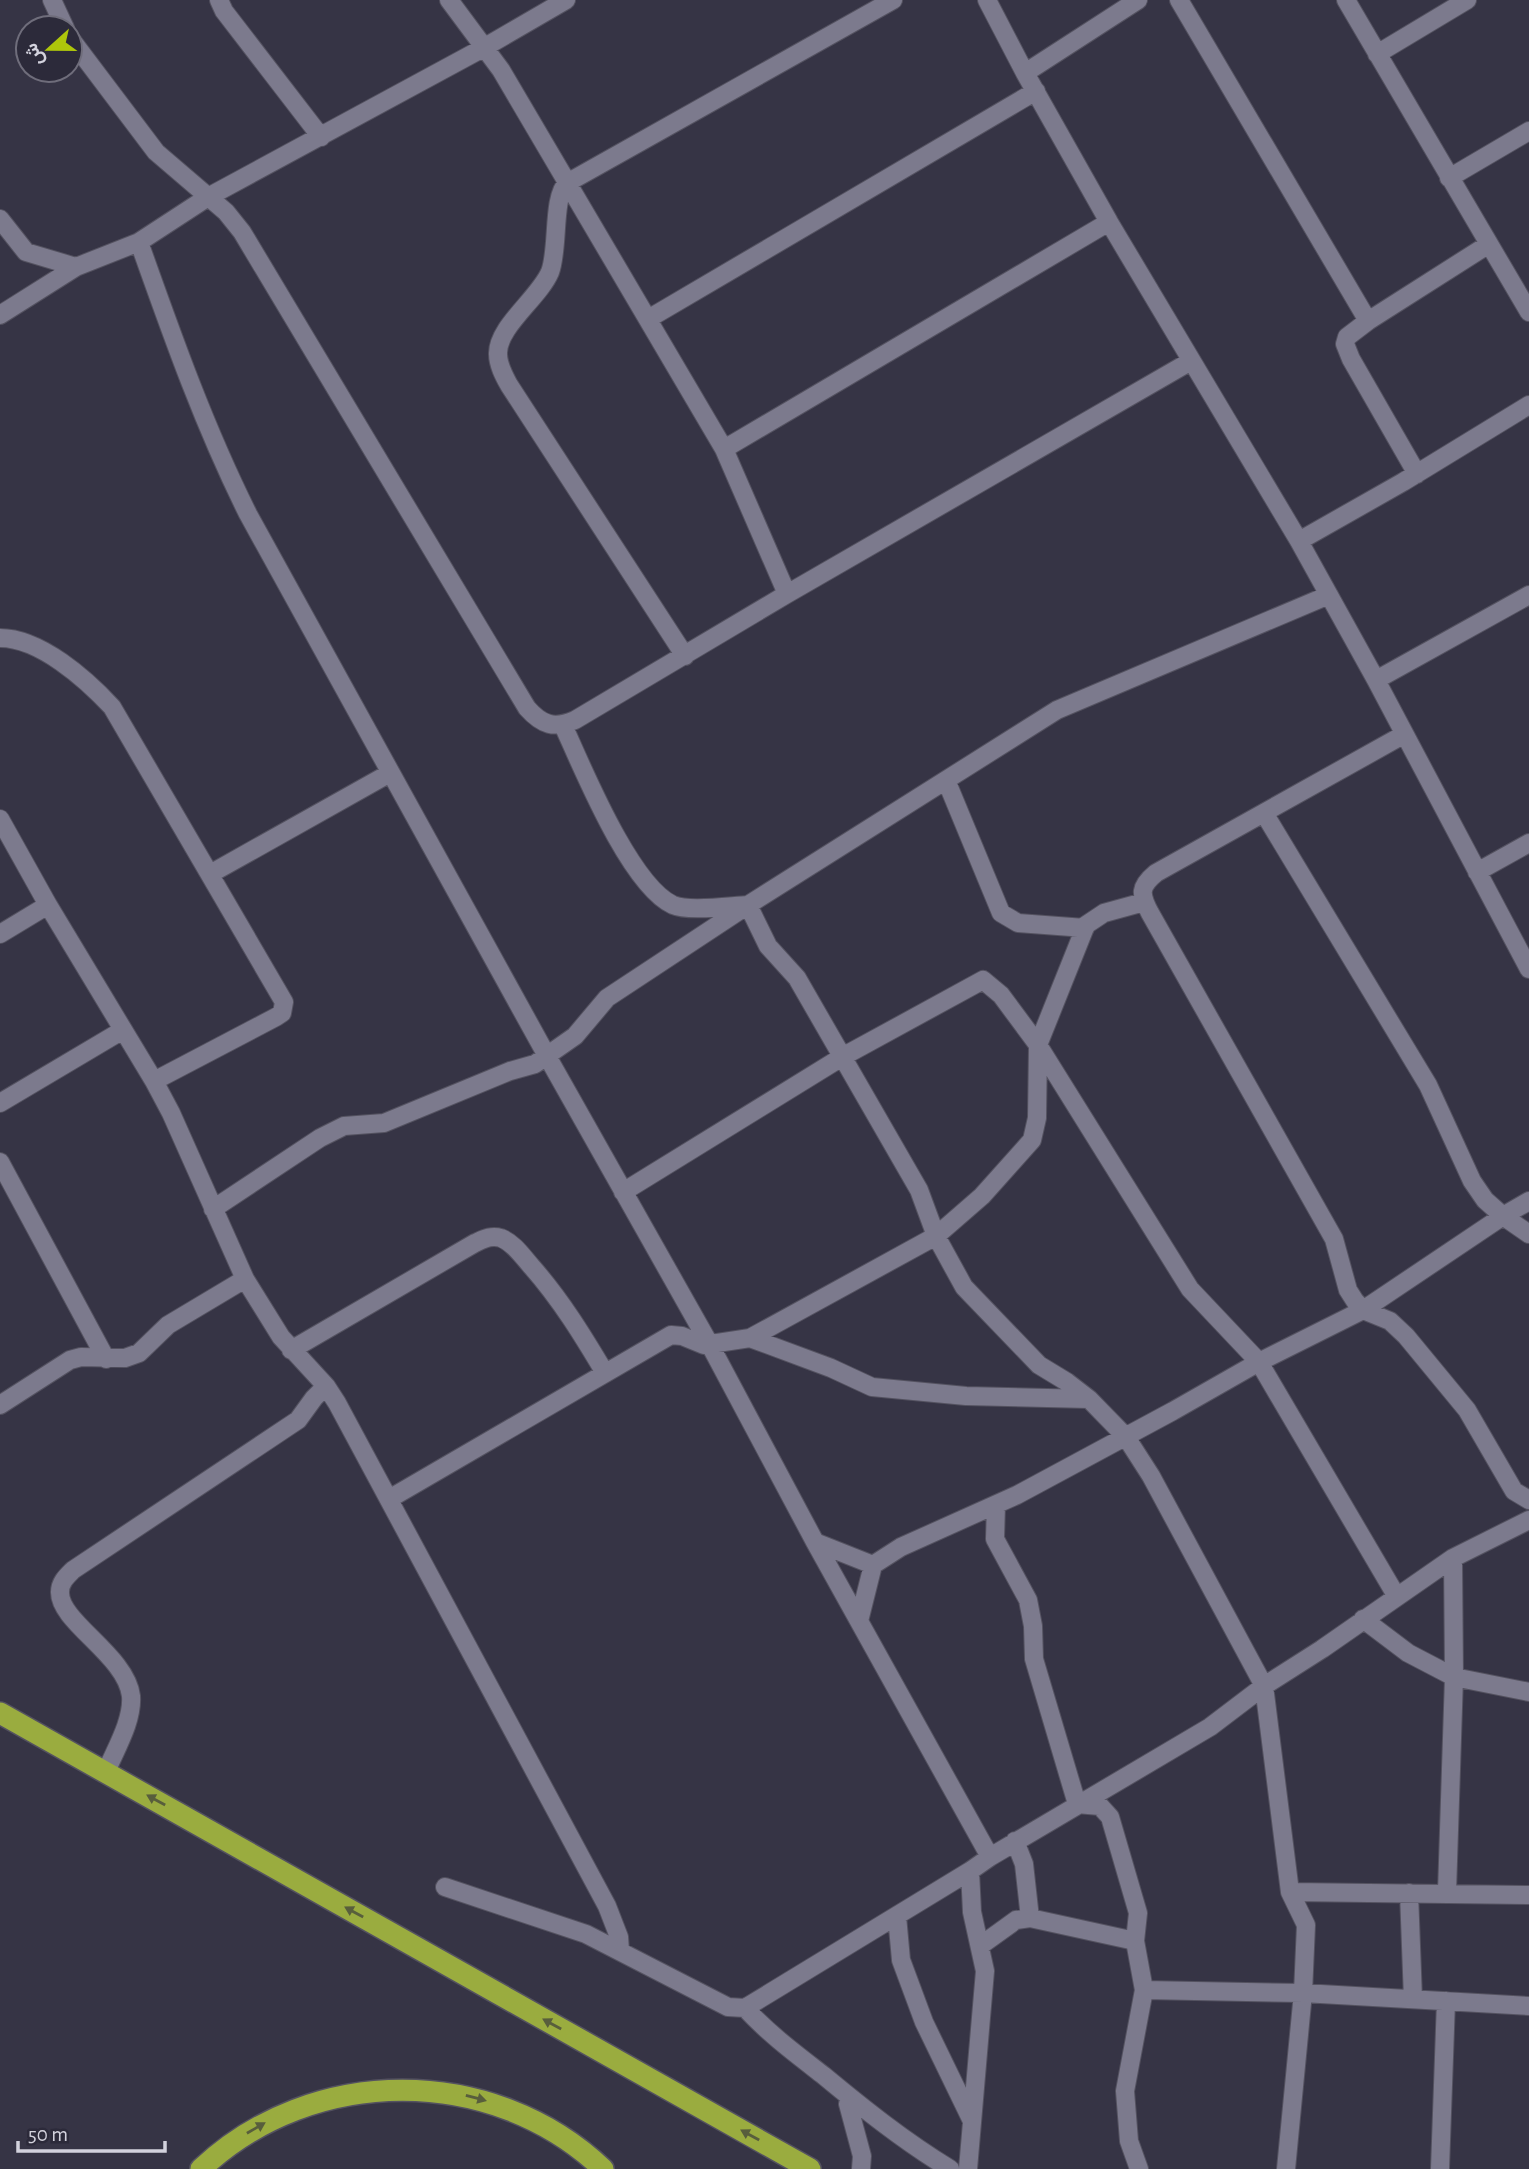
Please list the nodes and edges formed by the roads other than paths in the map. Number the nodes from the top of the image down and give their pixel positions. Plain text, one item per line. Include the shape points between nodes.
1 (219, 0) edge
2 (449, 0) edge
3 (566, 0) edge
4 (893, 0) edge
5 (988, 0) edge
6 (1138, 0) edge
7 (1179, 0) edge
8 (1346, 0) edge
9 (1467, 0) edge
10 (485, 47) junction
11 (1377, 54) junction
12 (84, 57) edge
13 (1025, 73) junction
14 (1036, 92) junction
15 (1529, 131) edge
16 (321, 137) junction
17 (1449, 178) junction
18 (567, 183) junction
19 (208, 197) junction
20 (0, 219) edge
21 (1109, 222) junction
22 (139, 242) junction
23 (1489, 244) junction
24 (76, 267) junction
25 (1528, 309) edge
26 (0, 315) edge
27 (648, 319) junction
28 (1368, 321) junction
29 (1191, 361) junction
30 (1529, 405) edge
31 (724, 449) junction
32 (1417, 474) junction
33 (1299, 541) junction
34 (786, 594) junction
35 (1329, 595) junction
36 (1529, 595) edge
37 (0, 638) edge
38 (685, 656) junction
39 (1376, 680) junction
40 (563, 725) junction
41 (1403, 735) junction
42 (390, 773) junction
43 (946, 780) junction
44 (1264, 813) junction
45 (0, 819) edge
46 (1529, 843) edge
47 (1477, 872) junction
48 (210, 874) junction
49 (1144, 902) junction
50 (48, 905) junction
51 (748, 905) junction
52 (1085, 928) junction
53 (0, 934) edge
54 (1529, 970) edge
55 (123, 1030) junction
56 (1038, 1045) junction
57 (547, 1056) junction
58 (842, 1057) junction
59 (154, 1081) junction
60 (0, 1103) edge
61 (0, 1162) edge
62 (623, 1192) junction
63 (1529, 1201) edge
64 (213, 1209) junction
65 (1503, 1216) junction
66 (1529, 1234) edge
67 (936, 1236) junction
68 (245, 1279) junction
69 (1363, 1310) junction
70 (750, 1338) junction
71 (710, 1345) junction
72 (291, 1350) junction
73 (106, 1359) junction
74 (1259, 1362) junction
75 (605, 1373) junction
76 (326, 1386) junction
77 (1089, 1399) junction
78 (0, 1405) edge
79 (1126, 1437) junction
80 (390, 1499) junction
81 (1529, 1500) edge
82 (996, 1505) junction
83 (1529, 1520) edge
84 (815, 1542) junction
85 (1453, 1558) junction
86 (873, 1565) junction
87 (1397, 1597) junction
88 (1363, 1619) junction
89 (859, 1621) junction
90 (1454, 1677) junction
91 (1264, 1685) junction
92 (1529, 1692) edge
93 (0, 1713) edge
94 (106, 1772) junction
95 (1077, 1804) junction
96 (1015, 1841) junction
97 (990, 1857) junction
98 (970, 1871) junction
99 (445, 1887) dead end
100 (1290, 1892) junction
101 (1447, 1892) junction
102 (1409, 1893) junction
103 (1529, 1895) edge
104 (897, 1916) junction
105 (1030, 1918) junction
106 (1135, 1941) junction
107 (980, 1946) junction
108 (620, 1951) junction
109 (1144, 1990) junction
110 (1303, 1993) junction
111 (1412, 1999) junction
112 (1447, 2001) junction
113 (1529, 2006) edge
114 (745, 2008) junction
115 (852, 2099) junction
116 (973, 2122) junction
117 (201, 2169) edge
118 (603, 2169) edge
119 (810, 2169) edge
120 (861, 2169) edge
121 (950, 2169) edge
122 (968, 2169) edge
123 (1139, 2169) edge
124 (1286, 2169) edge
125 (1440, 2169) edge

1 - 16 street
2 - 10 street
3 - 10 street
4 - 18 street
5 - 13 street
6 - 13 street
7 - 28 street
8 - 11 street
9 - 11 street
10 - 16 street
10 - 18 street
11 - 17 street
12 - 19 street via 156,152
13 - 14 street
14 - 21 street
14 - 27 street
15 - 17 street
16 - 19 street
17 - 23 street
18 - 27 street
18 - 38 street via 559,196 555,255 549,274 500,341 501,370
19 - 22 street
19 - 40 street via 248,241 527,708 537,720
20 - 24 street via 26,252
21 - 29 street
21 - 31 street
22 - 24 street
22 - 42 street via 222,462
23 - 25 street
23 - 28 street
24 - 26 street
27 - 31 street
28 - 32 street via 1347,337 1347,352
29 - 33 street
29 - 34 street
30 - 32 street
31 - 34 street
32 - 33 street
33 - 35 street
34 - 38 street
35 - 39 street
35 - 43 street via 1057,710
36 - 39 street
37 - 48 street via 26,642 44,651 112,707
38 - 40 street
39 - 41 street
40 - 51 street via 626,855 660,897 676,906
41 - 44 street
41 - 47 street
42 - 48 street
42 - 57 street
43 - 51 street
43 - 52 street via 1000,914 1018,923
44 - 49 street via 1156,873 1146,882
44 - 65 street via 1428,1085 1472,1181
45 - 50 street
46 - 47 street
47 - 54 street
48 - 59 street via 284,1007 276,1017
49 - 52 street via 1104,913
49 - 69 street via 1334,1239 1348,1290
50 - 53 street
50 - 55 street
51 - 57 street via 607,998 575,1036
51 - 58 street via 768,946 797,978
52 - 56 street
55 - 59 street
55 - 60 street
56 - 58 street via 1001,995 983,980
56 - 67 street via 1037,1118 1032,1140 982,1196
56 - 74 street via 1190,1289
57 - 62 street
57 - 64 street via 384,1123 344,1126
58 - 62 street
58 - 67 street via 919,1190
59 - 64 street
61 - 73 street
62 - 71 street
63 - 65 street
64 - 68 street
65 - 66 street
65 - 69 street
67 - 70 street
67 - 77 street via 964,1287 1039,1365
68 - 72 street
68 - 73 street via 167,1325 139,1353
69 - 74 street
69 - 81 street via 1390,1321 1406,1336 1472,1417 1514,1491
70 - 71 street
70 - 77 street via 872,1387 965,1396
71 - 75 street via 671,1335
71 - 84 street
72 - 75 street via 475,1243 498,1237 518,1251 560,1301
72 - 76 street
73 - 78 street via 70,1360
74 - 79 street
74 - 87 street
75 - 80 street
76 - 80 street
76 - 94 street via 298,1420 64,1579 61,1601 116,1664 131,1695 127,1722
77 - 79 street
79 - 82 street
79 - 91 street
80 - 108 street via 607,1906
82 - 86 street
82 - 95 street via 995,1539 1028,1600 1034,1659
83 - 85 street
84 - 86 street
84 - 89 street
85 - 87 street
85 - 90 street
86 - 89 street
87 - 88 street
88 - 90 street via 1408,1653
88 - 91 street
89 - 97 street
90 - 92 street
90 - 101 street
91 - 95 street via 1210,1727
91 - 100 street
93 - 94 highway
119 -> 94 highway
95 - 96 street
95 - 106 street via 1100,1806 1110,1817 1138,1913
96 - 97 street
96 - 105 street via 1024,1864
97 - 98 street
98 - 104 street
98 - 107 street
99 - 108 street via 569,1927
100 - 102 street
100 - 110 street via 1306,1925
101 - 102 street
101 - 103 street
102 - 111 street
104 - 114 street
104 - 116 street via 901,1960 924,2022
105 - 106 street
105 - 107 street via 1016,1920
106 - 109 street
107 - 116 street via 985,1971
108 - 114 street via 728,2007
109 - 110 street
109 - 123 street via 1125,2091 1129,2141
110 - 111 street
110 - 124 street
111 - 112 street
112 - 113 street
112 - 125 street
114 - 115 street via 765,2030
115 - 120 street via 848,2104 862,2155
115 - 121 street
116 - 122 street
117 -> 118 highway via 238,2139 292,2111 394,2091 464,2095 526,2115 584,2150

